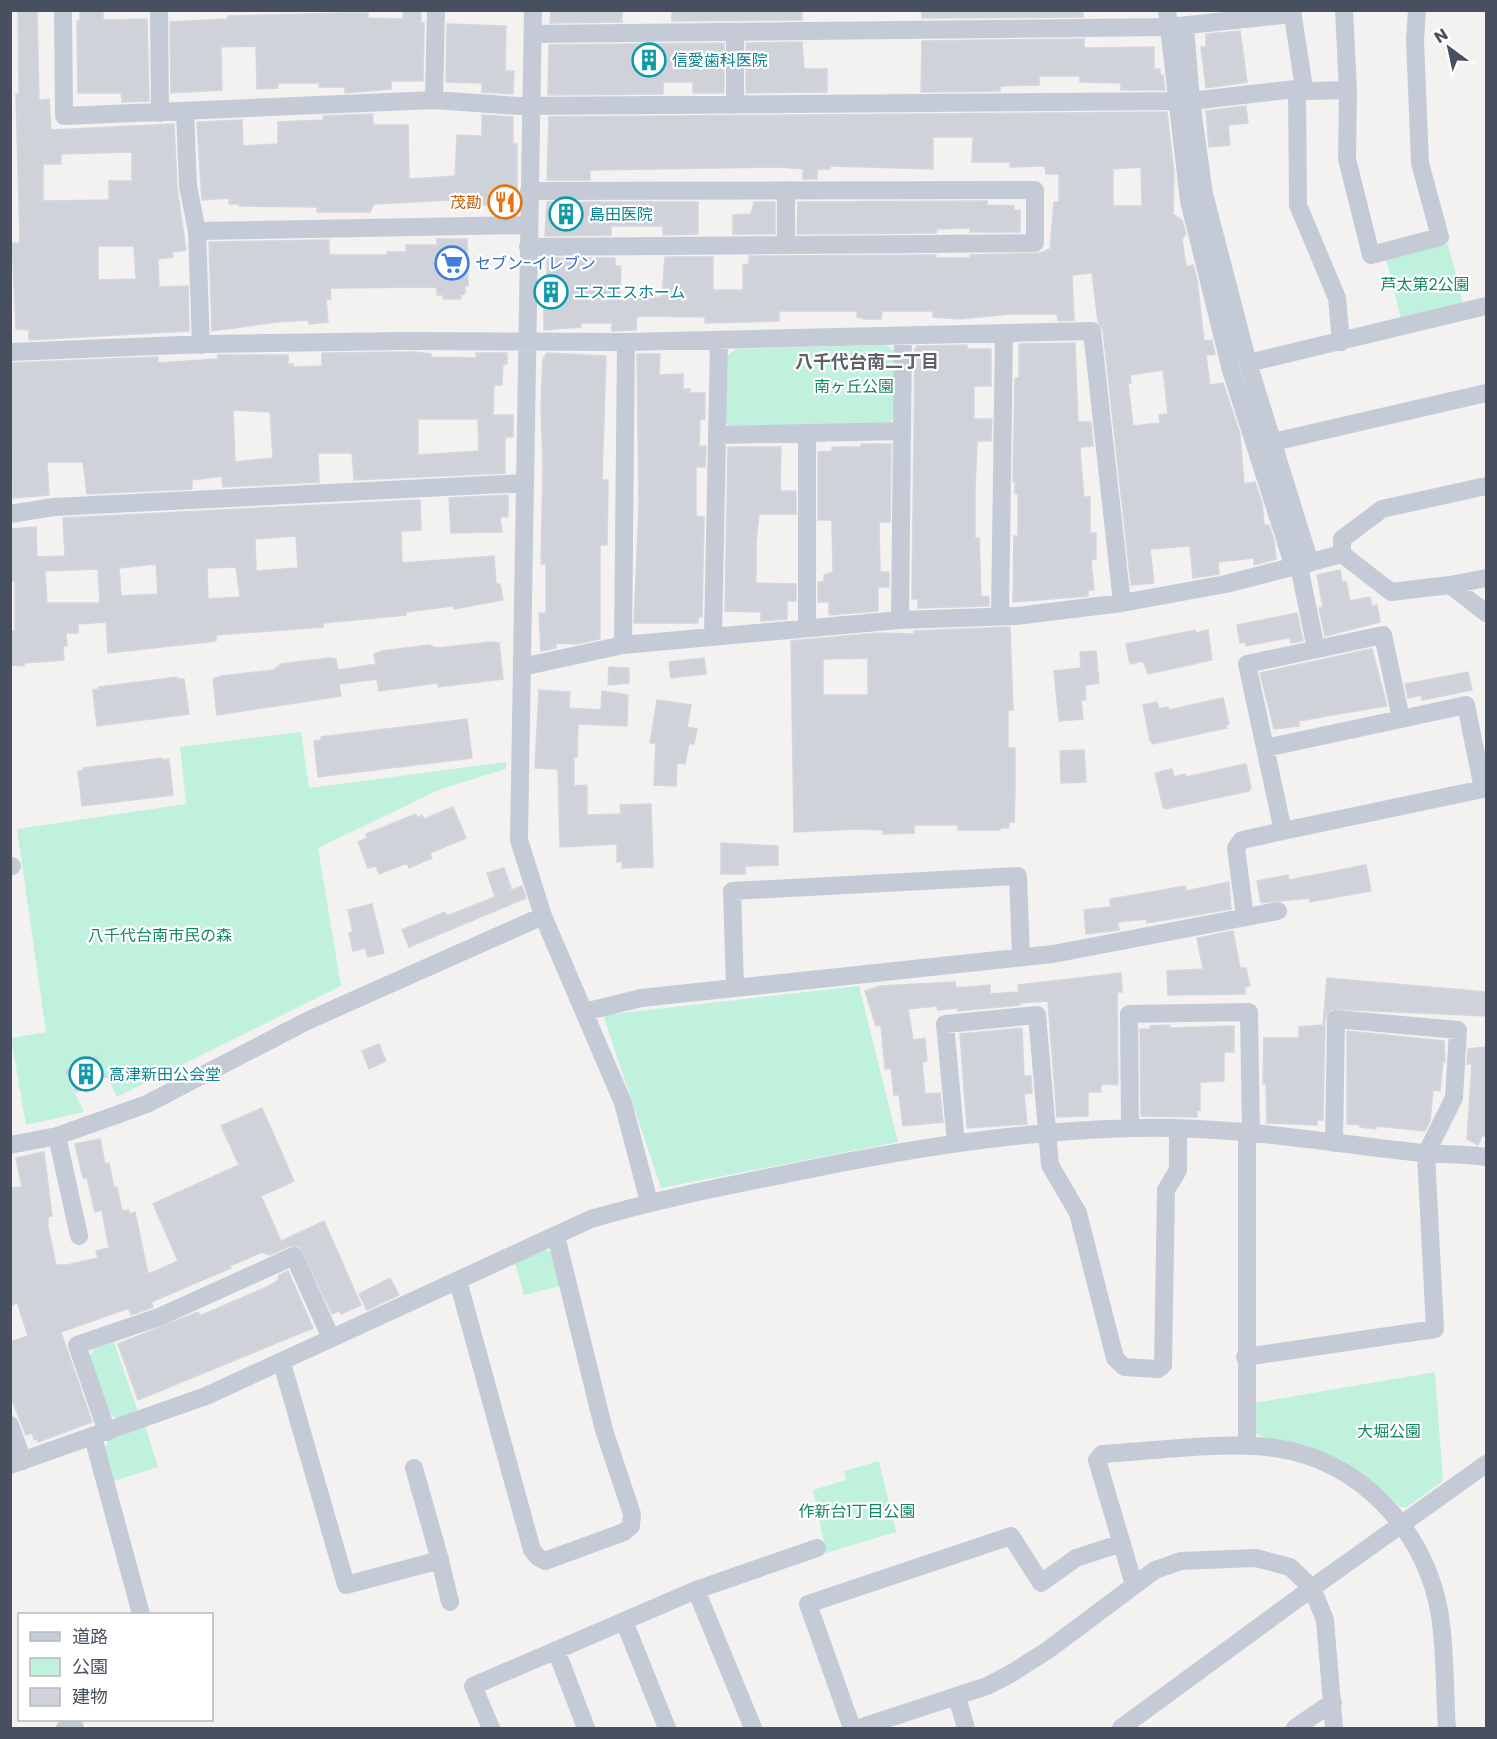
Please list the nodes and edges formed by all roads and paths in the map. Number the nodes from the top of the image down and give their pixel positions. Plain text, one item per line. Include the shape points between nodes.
1 (63, 10) edge
2 (159, 10) edge
3 (436, 10) edge
4 (533, 10) edge
5 (1344, 10) edge
6 (1417, 10) edge
7 (1292, 12) edge
8 (1174, 21) edge
9 (735, 32) junction
10 (533, 34) junction
11 (1300, 88) junction
12 (1348, 90) junction
13 (434, 100) junction
14 (1184, 100) junction
15 (735, 105) junction
16 (530, 106) junction
17 (186, 112) junction
18 (160, 113) junction
19 (786, 190) junction
20 (529, 191) junction
21 (529, 225) junction
22 (197, 231) junction
23 (786, 245) junction
24 (528, 247) junction
25 (1486, 306) edge
26 (1004, 333) junction
27 (903, 336) junction
28 (719, 340) junction
29 (528, 341) junction
30 (626, 342) junction
31 (1341, 342) junction
32 (201, 345) junction
33 (10, 352) edge
34 (1248, 363) junction
35 (1486, 393) edge
36 (902, 431) junction
37 (807, 433) junction
38 (718, 435) junction
39 (1263, 444) junction
40 (525, 483) junction
41 (1486, 486) edge
42 (10, 514) edge
43 (1342, 554) junction
44 (1301, 565) junction
45 (1486, 578) edge
46 (1450, 585) junction
47 (1122, 603) junction
48 (1486, 614) edge
49 (1000, 615) junction
50 (900, 620) junction
51 (807, 627) junction
52 (713, 636) junction
53 (623, 645) junction
54 (1316, 649) junction
55 (522, 667) junction
56 (1401, 718) junction
57 (1265, 748) junction
58 (1283, 831) junction
59 (1278, 911) dead end
60 (543, 916) junction
61 (1245, 917) junction
62 (1021, 956) junction
63 (735, 987) junction
64 (584, 1012) junction
65 (1130, 1128) junction
66 (1178, 1129) junction
67 (1249, 1132) junction
68 (1046, 1134) junction
69 (57, 1136) junction
70 (956, 1143) junction
71 (1334, 1143) junction
72 (10, 1146) edge
73 (1426, 1154) junction
74 (1486, 1156) edge
75 (649, 1202) junction
76 (79, 1236) dead end
77 (556, 1236) junction
78 (458, 1281) junction
79 (331, 1338) junction
80 (1245, 1357) junction
81 (282, 1363) junction
82 (10, 1425) edge
83 (100, 1435) junction
84 (1247, 1446) junction
85 (17, 1463) edge
86 (1486, 1464) edge
87 (414, 1468) dead end
88 (1402, 1522) junction
89 (1122, 1543) junction
90 (817, 1548) dead end
91 (440, 1560) junction
92 (1134, 1585) junction
93 (1311, 1588) junction
94 (696, 1590) junction
95 (450, 1602) dead end
96 (141, 1613) edge
97 (624, 1621) junction
98 (556, 1650) junction
99 (957, 1696) junction
100 (1333, 1702) junction
101 (65, 1728) edge
102 (75, 1728) edge
103 (491, 1728) edge
104 (586, 1728) edge
105 (667, 1728) edge
106 (753, 1728) edge
107 (852, 1728) edge
108 (860, 1728) edge
109 (966, 1728) edge
110 (1121, 1728) edge
111 (1295, 1728) edge
112 (1334, 1728) edge
113 (1447, 1728) edge

1 - 18 street via 64,116
2 - 18 street
3 - 13 street
4 - 10 street
5 - 12 street
6 - 12 street via 1420,163 1440,237 1371,255 1347,159
7 - 8 street
7 - 11 street
8 - 9 street
8 - 14 street
9 - 10 street
9 - 15 street
10 - 16 street
11 - 12 street
11 - 14 street
11 - 31 street via 1298,206 1337,298
13 - 16 street
13 - 17 street
14 - 15 street
14 - 34 street
14 - 39 street via 1189,201 1214,307
15 - 16 street
16 - 20 street
17 - 18 street
17 - 22 street via 188,186
19 - 20 street
19 - 23 street
19 - 23 street via 1035,190 1035,243
20 - 21 street
21 - 22 street
21 - 24 street
22 - 32 street
23 - 24 street
24 - 29 street
25 - 31 street
26 - 27 street
26 - 47 street via 1092,331
26 - 49 street
27 - 28 street
27 - 36 street
28 - 30 street
28 - 38 street
29 - 30 street
29 - 32 street
29 - 40 street
30 - 53 street
31 - 34 street
32 - 33 street
34 - 39 street
35 - 39 street
36 - 37 street
36 - 50 street
37 - 38 street
37 - 51 street
38 - 52 street
39 - 44 street
40 - 42 street via 54,507
40 - 55 street
41 - 43 street via 1382,509 1342,539
43 - 44 street
43 - 46 street via 1391,592
44 - 47 street via 1226,584
44 - 54 street
45 - 46 street
46 - 48 street
47 - 49 street
49 - 50 street
50 - 51 street
51 - 52 street
52 - 53 street
53 - 55 street
54 - 56 street via 1383,635
54 - 57 street via 1247,664
55 - 60 street via 519,840
56 - 57 street
56 - 58 street via 1466,705 1483,789
57 - 58 street
58 - 61 street via 1242,840 1236,848
59 - 61 street
60 - 64 street
60 - 69 street via 307,1021 147,1104
61 - 62 street via 1053,954
62 - 63 street
62 - 63 street via 1018,876 732,891
63 - 64 street via 641,998
64 - 75 street via 623,1103
65 - 66 street
65 - 67 street via 1129,1014 1249,1012
65 - 68 street
66 - 67 street
66 - 68 street via 1178,1170 1166,1190 1163,1365 1158,1369 1124,1366 1115,1358 1078,1213 1052,1171
67 - 71 street
67 - 80 street
68 - 70 street
68 - 70 street via 1037,1015 945,1024
69 - 72 street
69 - 76 street
70 - 75 street via 887,1152
71 - 73 street
71 - 73 street via 1336,1019 1458,1030 1454,1098
73 - 74 street
73 - 80 street via 1435,1329
75 - 77 street via 591,1219
77 - 78 street
77 - 78 street via 604,1430 632,1514 631,1526 624,1532 545,1561 532,1550
78 - 79 street
79 - 81 street
79 - 83 street via 294,1256 159,1317 77,1345
80 - 84 street
81 - 83 street
81 - 91 street via 346,1585
82 - 85 street
83 - 85 street
83 - 96 street
84 - 88 street via 1305,1455 1350,1475
84 - 89 street via 1102,1454 1096,1460
86 - 88 street
87 - 91 street
88 - 93 street
88 - 113 street via 1430,1575 1439,1611
89 - 92 street
89 - 107 street via 1076,1558 1041,1583 1011,1536 808,1604
90 - 94 street
91 - 95 street
92 - 93 street via 1169,1564 1256,1558 1290,1567
92 - 99 street via 1048,1650 987,1686
93 - 100 street via 1324,1620
93 - 110 street
94 - 97 street
94 - 106 street
97 - 98 street
97 - 105 street
98 - 103 street via 473,1686
98 - 104 street
99 - 108 street
99 - 109 street
100 - 111 street
100 - 112 street
101 - 102 street

